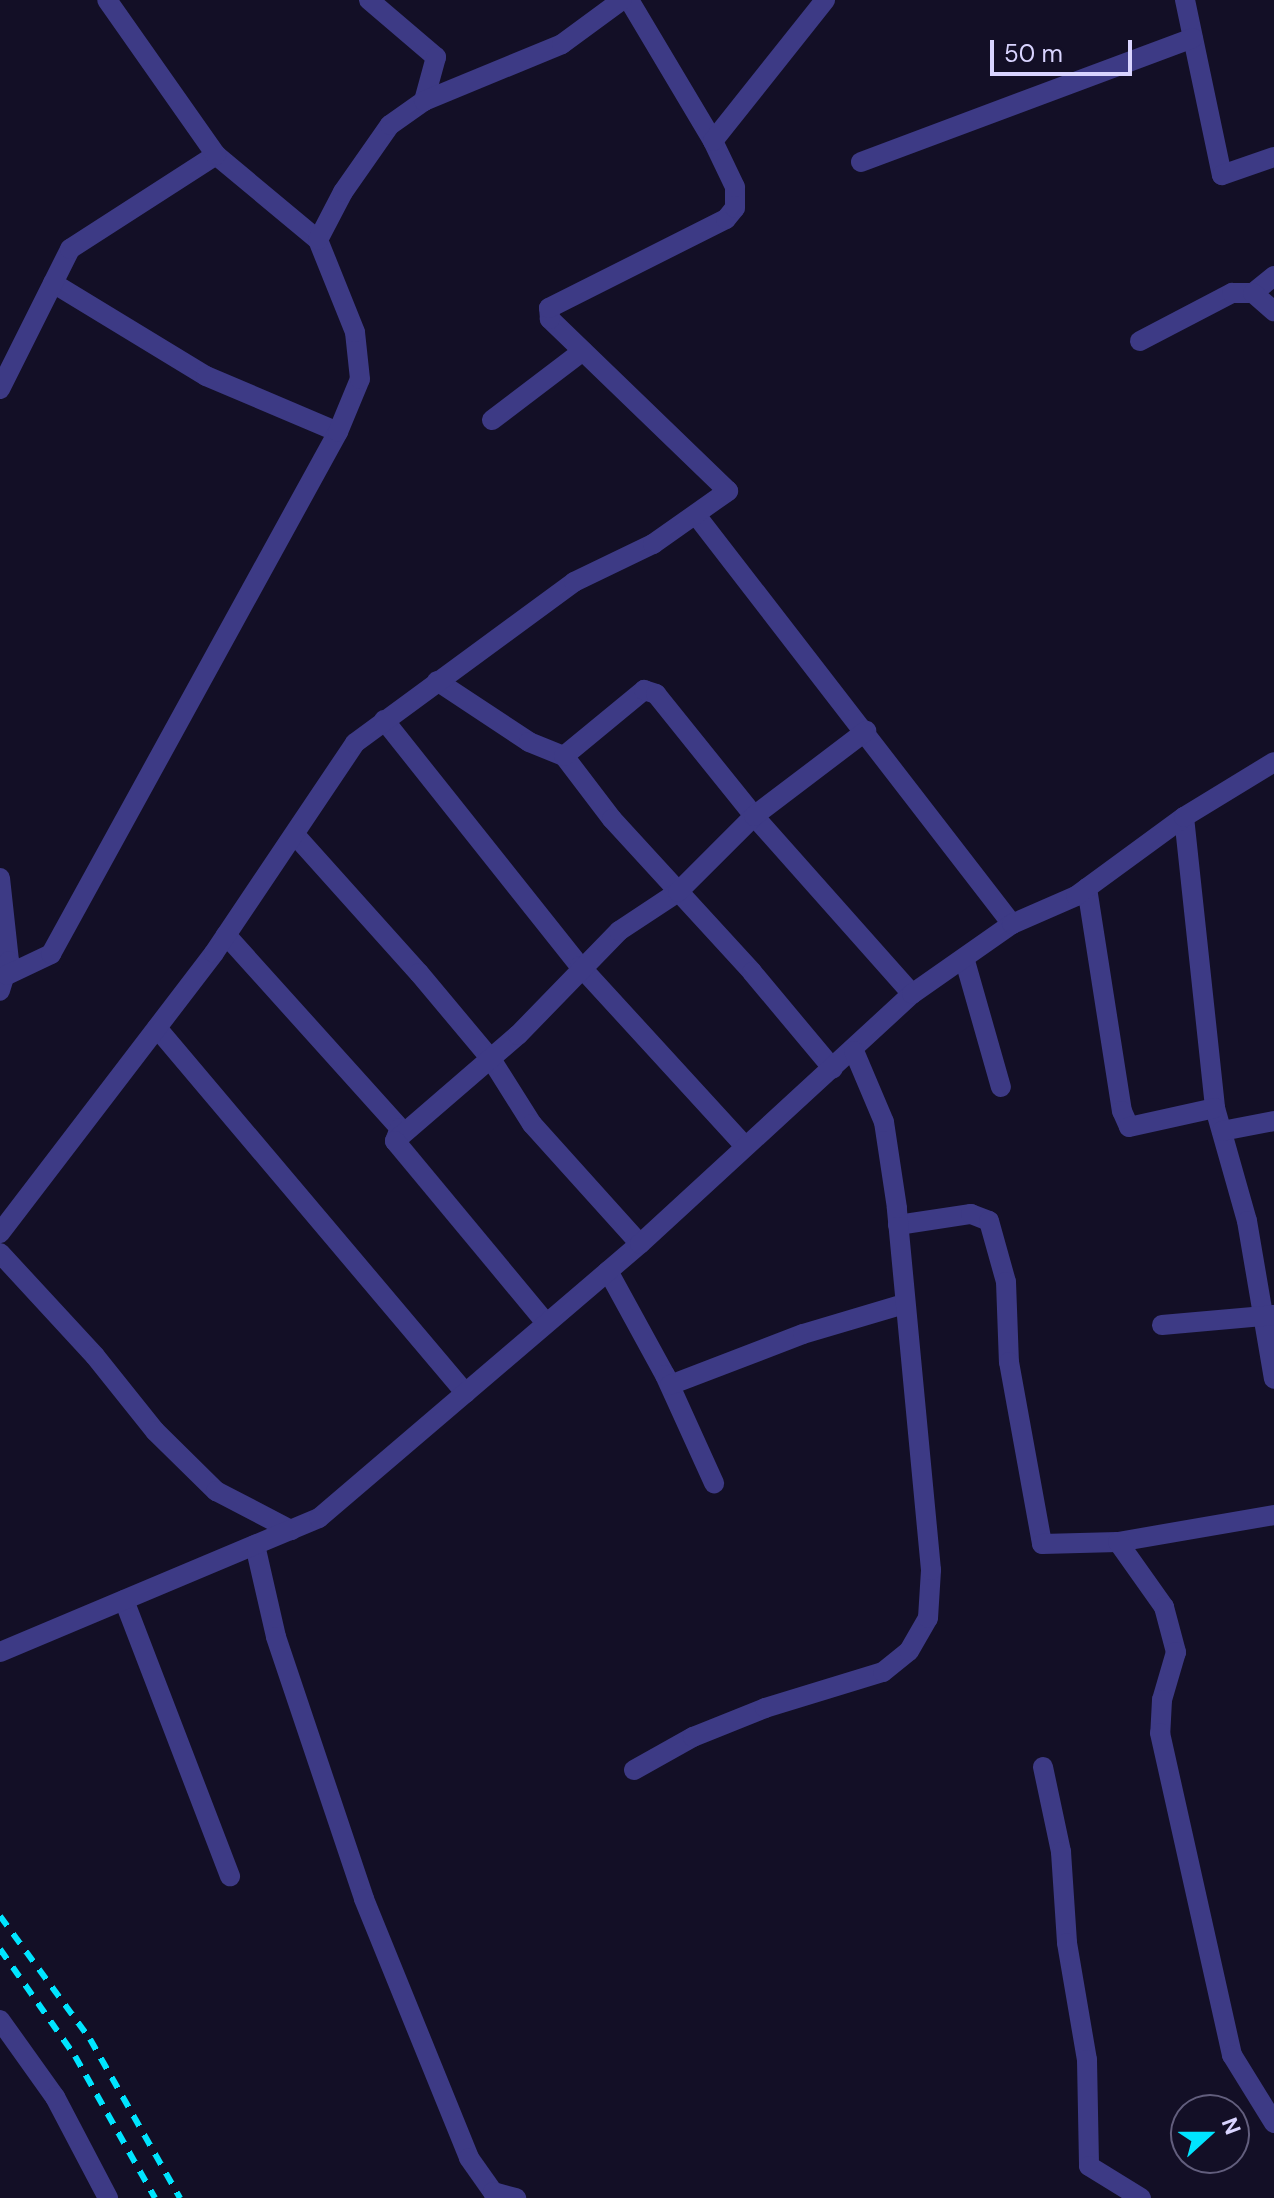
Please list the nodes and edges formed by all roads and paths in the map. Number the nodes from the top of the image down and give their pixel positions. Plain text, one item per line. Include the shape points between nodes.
1 (107, 0) edge
2 (369, 0) edge
3 (622, 0) edge
4 (629, 0) edge
5 (825, 0) edge
6 (1185, 0) edge
7 (1193, 38) junction
8 (424, 101) junction
9 (713, 141) junction
10 (216, 155) junction
11 (1274, 157) edge
12 (861, 162) dead end
13 (318, 240) junction
14 (1274, 276) edge
15 (53, 283) junction
16 (1253, 293) junction
17 (1274, 311) edge
18 (1140, 341) dead end
19 (583, 351) junction
20 (0, 389) edge
21 (492, 420) dead end
22 (338, 432) junction
23 (696, 515) junction
24 (437, 681) junction
25 (384, 720) junction
26 (866, 731) junction
27 (564, 756) junction
28 (1274, 762) edge
29 (754, 816) junction
30 (1184, 817) junction
31 (296, 836) junction
32 (0, 878) edge
33 (1087, 888) junction
34 (678, 892) junction
35 (1012, 924) junction
36 (226, 935) junction
37 (965, 961) junction
38 (580, 966) junction
39 (4, 983) edge
40 (912, 994) junction
41 (157, 1028) junction
42 (854, 1051) junction
43 (491, 1059) junction
44 (833, 1069) junction
45 (1001, 1087) dead end
46 (1215, 1108) junction
47 (1274, 1121) edge
48 (1222, 1131) junction
49 (395, 1141) junction
50 (744, 1145) junction
51 (898, 1225) junction
52 (0, 1233) edge
53 (640, 1244) junction
54 (0, 1253) edge
55 (608, 1271) junction
56 (904, 1304) junction
57 (1268, 1316) edge
58 (546, 1323) junction
59 (1162, 1325) dead end
60 (1274, 1379) edge
61 (670, 1385) junction
62 (465, 1393) junction
63 (714, 1483) dead end
64 (1274, 1515) edge
65 (291, 1530) junction
66 (1118, 1542) junction
67 (255, 1545) junction
68 (124, 1600) junction
69 (0, 1652) edge
70 (1043, 1767) dead end
71 (634, 1770) dead end
72 (230, 1876) dead end
73 (0, 2020) edge
74 (1274, 2123) edge
75 (108, 2198) edge
76 (516, 2198) edge
77 (1141, 2198) edge

1 - 10 street
2 - 8 street via 436,57
3 - 8 street via 562,44
4 - 9 street
5 - 9 street
6 - 7 street
7 - 11 street via 1222,175
7 - 12 street
8 - 13 street via 390,125 343,192
9 - 19 street via 735,187 735,208 726,219 549,308 550,319
10 - 13 street
10 - 15 street via 70,249
13 - 22 street via 355,332 360,379
14 - 16 street
15 - 20 street
15 - 22 street via 206,376
16 - 17 street
16 - 18 street via 1232,293
19 - 21 street
19 - 23 street via 728,491
22 - 39 street via 51,954
23 - 24 street via 653,544 574,582
23 - 26 street
24 - 25 street
24 - 27 street via 529,742
25 - 31 street via 355,743
25 - 38 street
26 - 29 street
26 - 35 street
27 - 29 street via 644,690 656,694
27 - 34 street
28 - 30 street
29 - 34 street
29 - 40 street
30 - 33 street
30 - 46 street
31 - 36 street
31 - 43 street
32 - 39 street
33 - 35 street
33 - 46 street via 1122,1111 1129,1127
34 - 38 street via 619,931
34 - 44 street
35 - 37 street
36 - 41 street
36 - 49 street via 400,1128
37 - 40 street
37 - 45 street
38 - 43 street
38 - 50 street
40 - 42 street
41 - 52 street
41 - 62 street
42 - 44 street
42 - 51 street via 884,1122
43 - 49 street
43 - 53 street via 532,1124
44 - 50 street
46 - 48 street
47 - 48 street
48 - 57 street
49 - 58 street
50 - 53 street
51 - 56 street
51 - 66 street via 971,1214 989,1221 1006,1282 1009,1362 1042,1544
53 - 55 street
54 - 65 street via 86,1345 155,1431 216,1491
55 - 58 street
55 - 61 street
56 - 61 street via 803,1334
56 - 71 street via 931,1570 928,1618 909,1651 883,1672 765,1708 693,1737
57 - 59 street
57 - 60 street
58 - 62 street
61 - 63 street
62 - 65 street via 319,1518
64 - 66 street
65 - 67 street
66 - 74 street via 1164,1607 1176,1652 1162,1700 1160,1733 1232,2055
67 - 68 street
67 - 76 street via 276,1637 370,1913 469,2158 493,2192
68 - 69 street
68 - 72 street
70 - 77 street via 1061,1852 1067,1943 1087,2060 1089,2166
73 - 75 street via 55,2097

